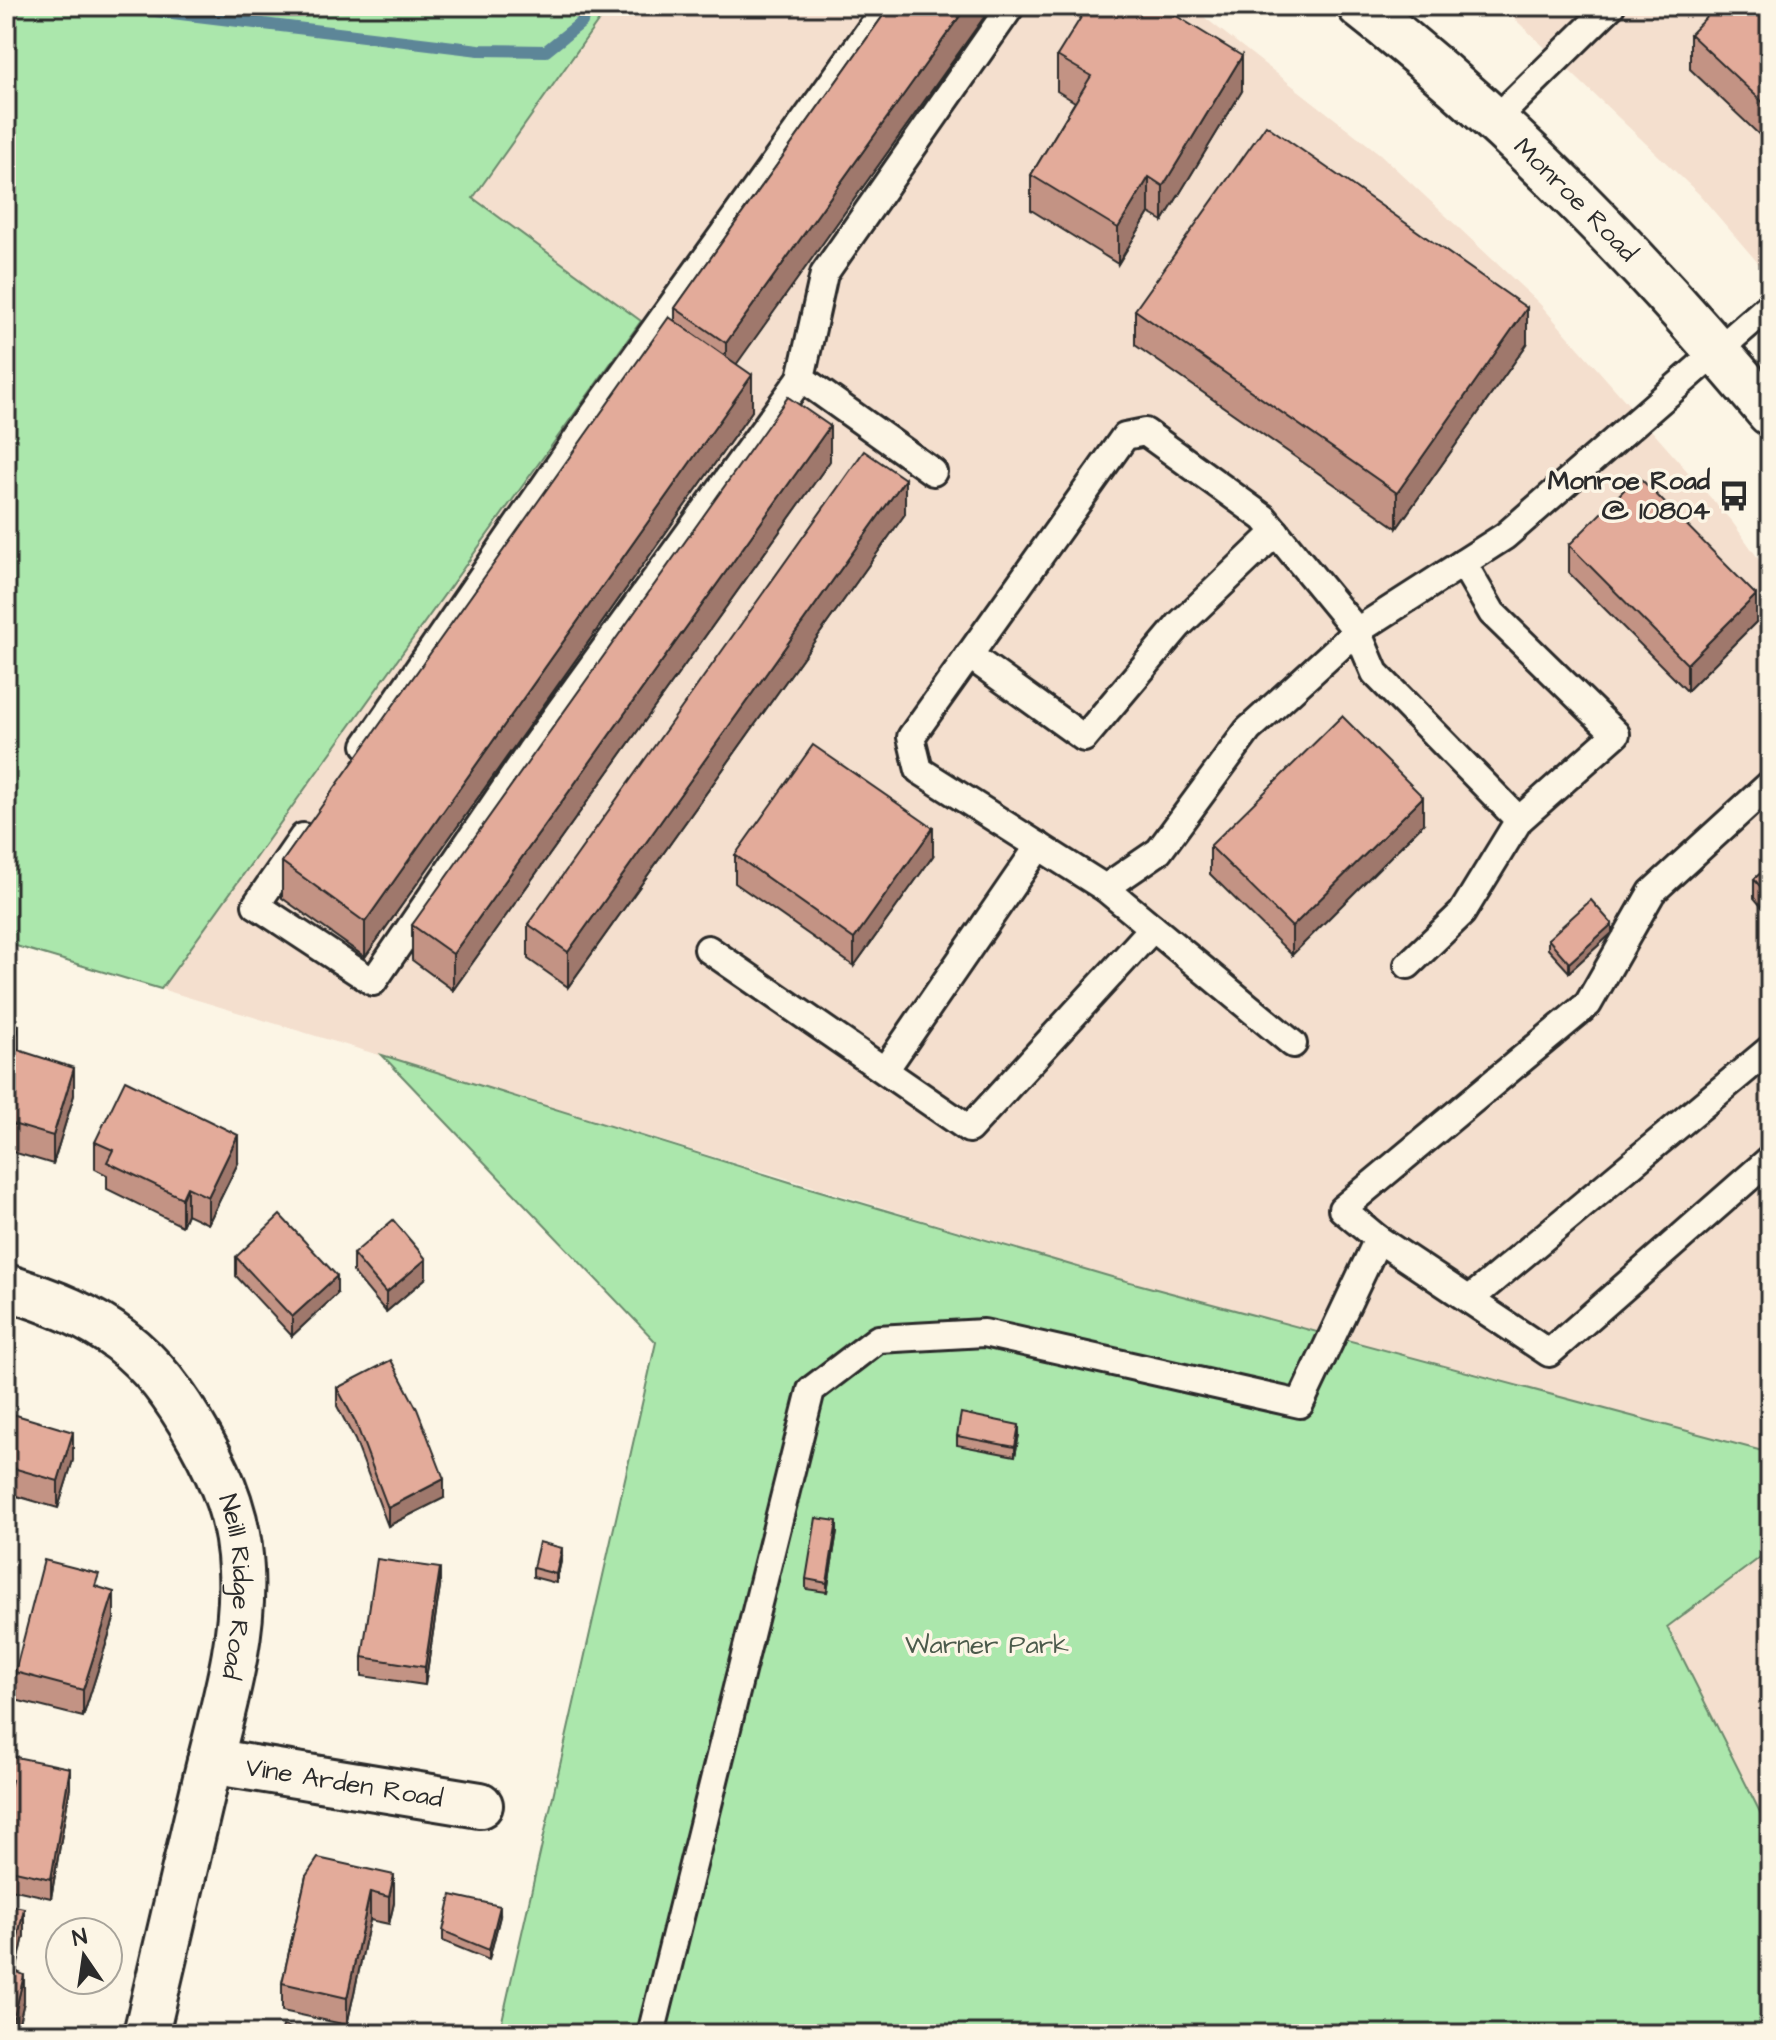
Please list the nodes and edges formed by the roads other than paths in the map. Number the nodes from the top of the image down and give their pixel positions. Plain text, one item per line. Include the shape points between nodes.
1 (887, 6) edge
2 (1011, 6) edge
3 (1360, 6) edge
4 (1611, 6) edge
5 (1495, 120) junction
6 (1770, 305) edge
7 (1719, 352) junction
8 (801, 378) junction
9 (1770, 413) edge
10 (933, 472) dead end
11 (1276, 532) junction
12 (1463, 563) junction
13 (1357, 631) junction
14 (969, 655) junction
15 (353, 763) edge
16 (1770, 784) edge
17 (318, 815) edge
18 (1519, 820) junction
19 (1039, 846) junction
20 (1105, 888) junction
21 (1153, 928) junction
22 (708, 949) dead end
23 (1408, 965) dead end
24 (1293, 1044) dead end
25 (1770, 1049) edge
26 (885, 1070) junction
27 (1770, 1159) edge
28 (1378, 1239) junction
29 (6, 1287) edge
30 (1470, 1299) junction
31 (210, 1761) junction
32 (480, 1805) dead end
33 (146, 2034) edge
34 (651, 2034) edge

1 - 15 lane via 594,414
2 - 8 lane via 824,274
3 - 5 street, Monroe Road
4 - 5 lane
5 - 7 street, Monroe Road via 1616,239
6 - 7 lane
7 - 9 street, Monroe Road
7 - 12 lane via 1505,536
8 - 10 lane
8 - 17 lane via 530,752 373,982 256,905
11 - 13 lane
11 - 14 lane via 1179,625 1084,738
11 - 14 lane via 1145,432 1125,436
12 - 13 lane
12 - 18 lane via 1492,613 1616,734
13 - 18 lane via 1375,673
13 - 20 lane via 1248,730 1159,851
14 - 19 lane via 911,737 919,770
16 - 28 lane via 1652,892 1588,1004 1342,1209
18 - 23 lane via 1462,913
19 - 20 lane
19 - 26 lane
20 - 21 lane
21 - 24 lane
21 - 26 lane via 969,1129
22 - 26 lane
25 - 30 lane
27 - 30 lane via 1549,1353
28 - 30 lane
28 - 34 lane via 1300,1404 984,1333 878,1339 811,1390
29 - 31 street, Neill Ridge Road via 80,1314 149,1363 174,1393 222,1478 232,1503 241,1585 232,1665
31 - 32 street, Vine Arden Road
31 - 33 street, Neill Ridge Road

